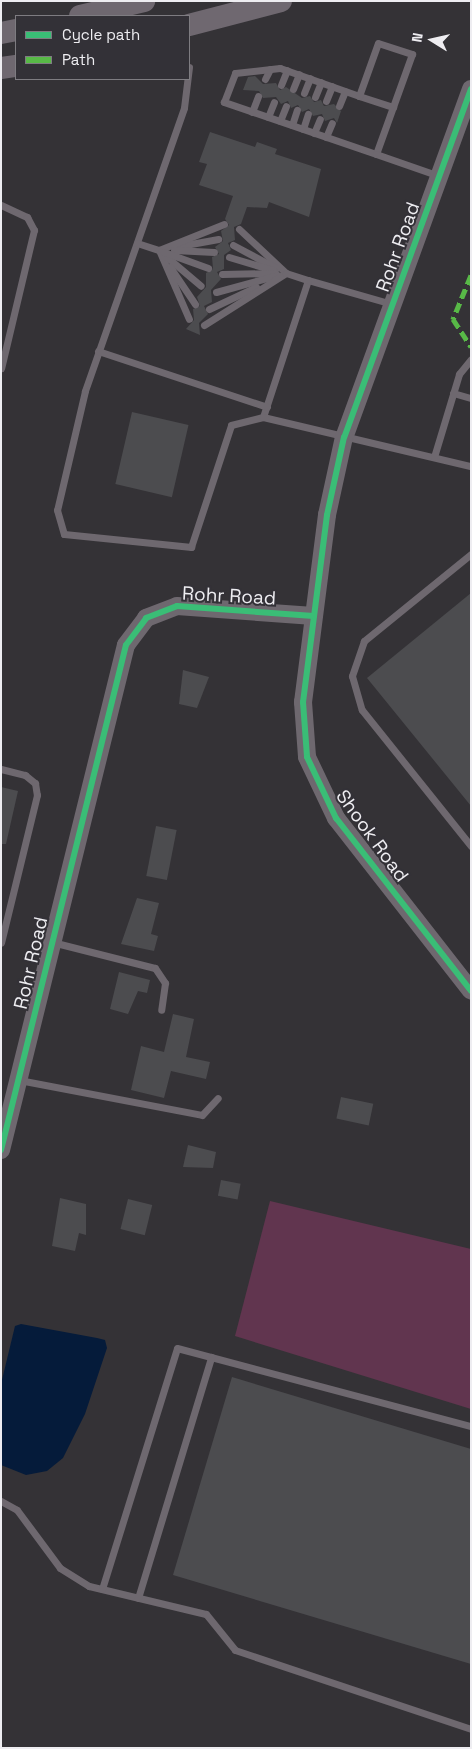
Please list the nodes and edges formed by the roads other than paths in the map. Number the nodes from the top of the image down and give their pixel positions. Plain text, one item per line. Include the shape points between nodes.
1 (144, 1) edge
2 (281, 1) edge
3 (84, 15) edge
4 (190, 25) edge
5 (15, 30) edge
6 (1, 33) edge
7 (15, 66) edge
8 (1, 68) edge
9 (270, 69) junction
10 (287, 70) junction
11 (298, 74) junction
12 (310, 78) junction
13 (265, 79) dead end
14 (187, 80) edge
15 (321, 82) junction
16 (281, 85) dead end
17 (332, 86) junction
18 (292, 89) dead end
19 (471, 89) edge
20 (345, 91) junction
21 (304, 94) dead end
22 (258, 96) dead end
23 (360, 96) junction
24 (314, 97) dead end
25 (326, 101) dead end
26 (274, 102) dead end
27 (286, 106) dead end
28 (338, 106) dead end
29 (393, 106) junction
30 (297, 110) dead end
31 (252, 112) junction
32 (308, 114) dead end
33 (268, 117) junction
34 (320, 119) dead end
35 (280, 121) junction
36 (332, 123) dead end
37 (292, 125) junction
38 (303, 129) junction
39 (314, 133) junction
40 (326, 138) junction
41 (376, 154) junction
42 (440, 176) junction
43 (1, 205) edge
44 (224, 224) dead end
45 (239, 229) dead end
46 (218, 239) dead end
47 (137, 243) junction
48 (233, 245) dead end
49 (159, 250) junction
50 (214, 252) dead end
51 (228, 257) dead end
52 (208, 268) dead end
53 (286, 273) junction
54 (222, 274) dead end
55 (308, 280) junction
56 (201, 286) dead end
57 (216, 292) dead end
58 (195, 304) dead end
59 (394, 305) junction
60 (209, 309) dead end
61 (189, 319) dead end
62 (204, 325) dead end
63 (98, 351) junction
64 (471, 359) edge
65 (1, 368) edge
66 (452, 393) junction
67 (471, 398) edge
68 (267, 407) junction
69 (264, 418) junction
70 (344, 437) junction
71 (434, 457) junction
72 (471, 466) edge
73 (471, 554) edge
74 (314, 616) junction
75 (1, 769) edge
76 (471, 846) edge
77 (51, 942) junction
78 (1, 943) edge
79 (471, 991) edge
80 (161, 1010) dead end
81 (18, 1080) junction
82 (218, 1098) dead end
83 (1, 1150) edge
84 (211, 1357) junction
85 (471, 1426) edge
86 (1, 1501) edge
87 (102, 1589) junction
88 (138, 1598) junction
89 (471, 1729) edge

1 - 3 main road
2 - 4 main road
5 - 6 main road
7 - 8 main road
9 - 10 lane
9 - 13 lane
9 - 31 lane via 235,73 224,102
10 - 11 lane
10 - 16 lane
11 - 12 lane
11 - 18 lane
12 - 15 lane
12 - 21 lane
14 - 47 lane via 184,108
15 - 17 lane
15 - 24 lane
17 - 20 lane
17 - 25 lane
19 - 42 street, Rohr Road
20 - 23 lane
20 - 28 lane
22 - 31 lane
23 - 29 lane
23 - 29 lane via 378,43 412,54
26 - 33 lane
27 - 35 lane
29 - 41 lane
30 - 37 lane
31 - 33 lane
32 - 38 lane
33 - 35 lane
34 - 39 lane
35 - 37 lane
36 - 40 lane
37 - 38 lane
38 - 39 lane
39 - 40 lane
40 - 41 lane
41 - 42 lane
42 - 59 street, Rohr Road
43 - 65 lane via 28,217 34,230
44 - 49 lane
45 - 53 lane
46 - 49 lane
47 - 49 lane
47 - 63 lane
48 - 53 lane
49 - 50 lane
49 - 52 lane
49 - 56 lane
49 - 58 lane
49 - 61 lane
51 - 53 lane
53 - 54 lane
53 - 55 lane
53 - 57 lane
53 - 60 lane
53 - 62 lane
55 - 59 lane
55 - 68 lane
59 - 70 street, Rohr Road
63 - 68 lane
63 - 69 lane via 61,493 58,510 64,534 191,547 231,425
64 - 66 lane via 465,362
66 - 67 lane
66 - 71 lane
68 - 69 lane
69 - 70 lane
70 - 71 lane
70 - 74 street, Rohr Road via 327,515
71 - 72 lane
73 - 76 lane via 364,641 352,676 362,710
74 - 77 street, Rohr Road via 177,606 146,618 134,631 120,662
74 - 79 street, Shook Road via 303,702 304,744 313,774 336,818
75 - 78 lane via 25,775 35,783 37,795
77 - 80 lane via 155,968 165,983
77 - 81 street, Rohr Road
81 - 82 lane via 202,1115
81 - 83 street, Rohr Road
84 - 85 lane
84 - 87 lane via 177,1348
84 - 88 lane
86 - 87 lane via 17,1510 60,1568
87 - 88 lane
88 - 89 lane via 206,1614 236,1650

